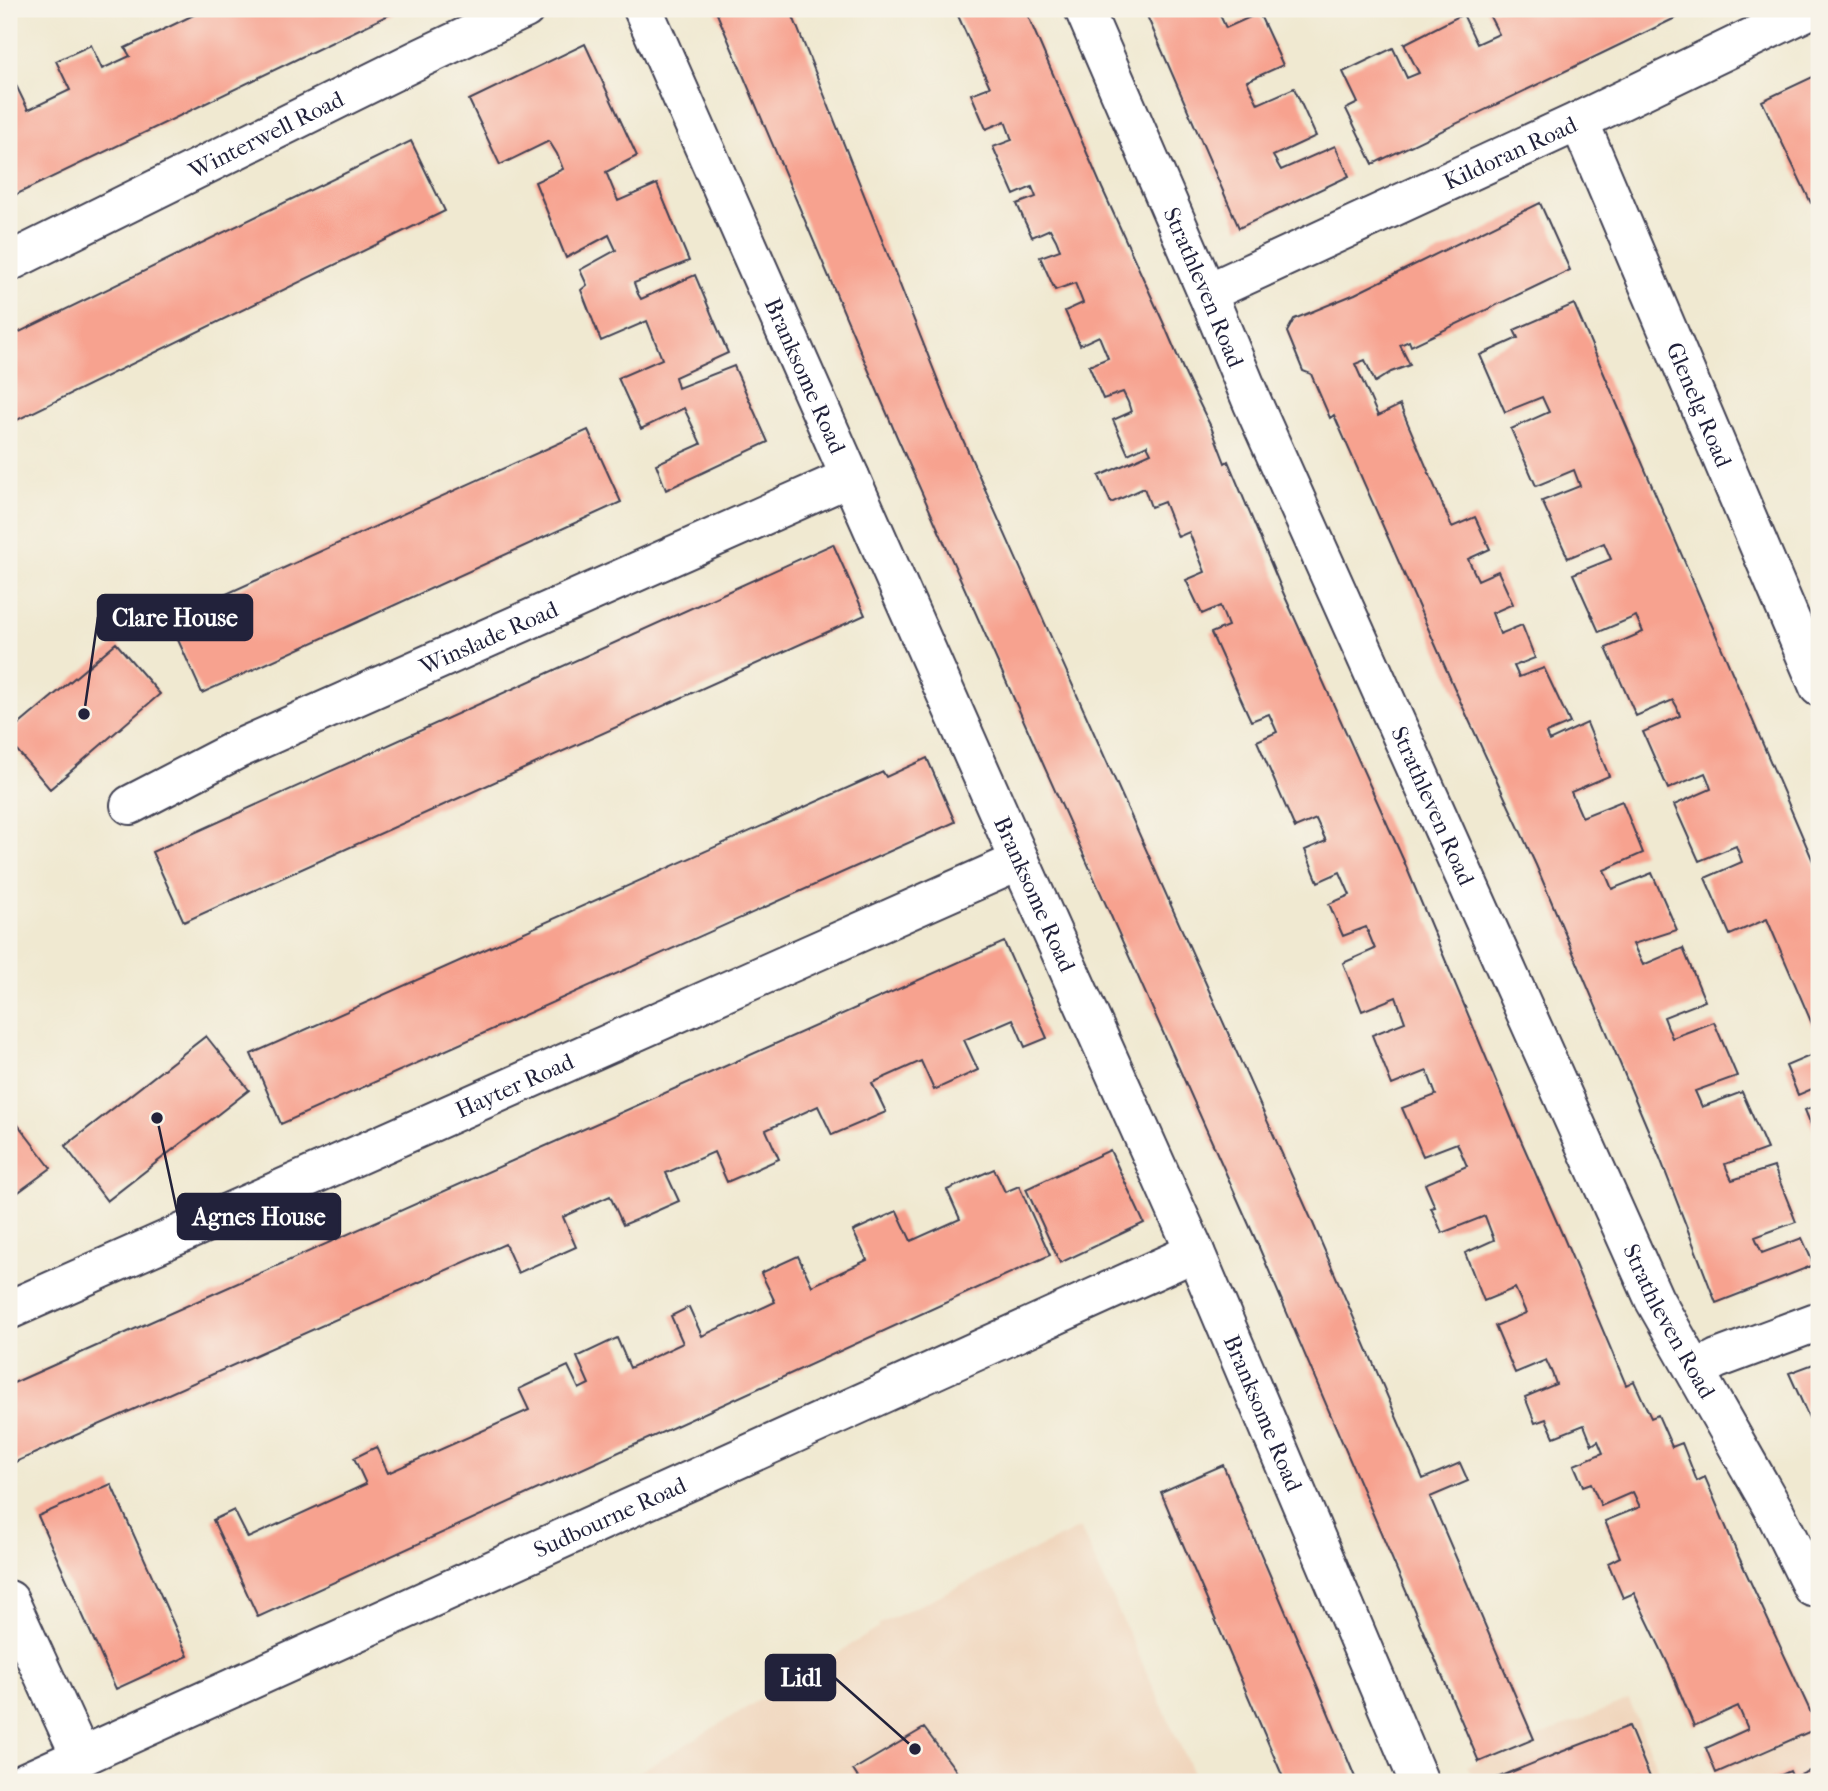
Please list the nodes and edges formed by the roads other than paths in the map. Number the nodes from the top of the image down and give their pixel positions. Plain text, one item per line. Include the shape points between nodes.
1 (525, 9) edge
2 (643, 9) edge
3 (1084, 9) edge
4 (1811, 9) edge
5 (1578, 121) junction
6 (9, 262) edge
7 (1207, 293) junction
8 (850, 477) junction
9 (1819, 687) edge
10 (130, 805) dead end
11 (1020, 861) junction
12 (1195, 1252) junction
13 (9, 1310) edge
14 (1819, 1321) edge
15 (1696, 1370) junction
16 (1812, 1587) dead end
17 (9, 1600) edge
18 (81, 1758) junction
19 (25, 1782) edge
20 (1419, 1782) edge

1 - 6 street, Winterwell Road
2 - 8 street, Branksome Road
3 - 7 street, Strathleven Road
4 - 5 street, Kildoran Road
5 - 7 street, Kildoran Road
5 - 9 street, Glenelg Road
7 - 15 street, Strathleven Road via 1642,1275
8 - 10 street, Winslade Road via 238,749
8 - 11 street, Branksome Road
11 - 12 street, Branksome Road
11 - 13 street, Hayter Road
12 - 18 street, Sudbourne Road
12 - 20 street, Branksome Road
14 - 15 street
15 - 16 street, Strathleven Road
17 - 18 street
18 - 19 street, Sudbourne Road

